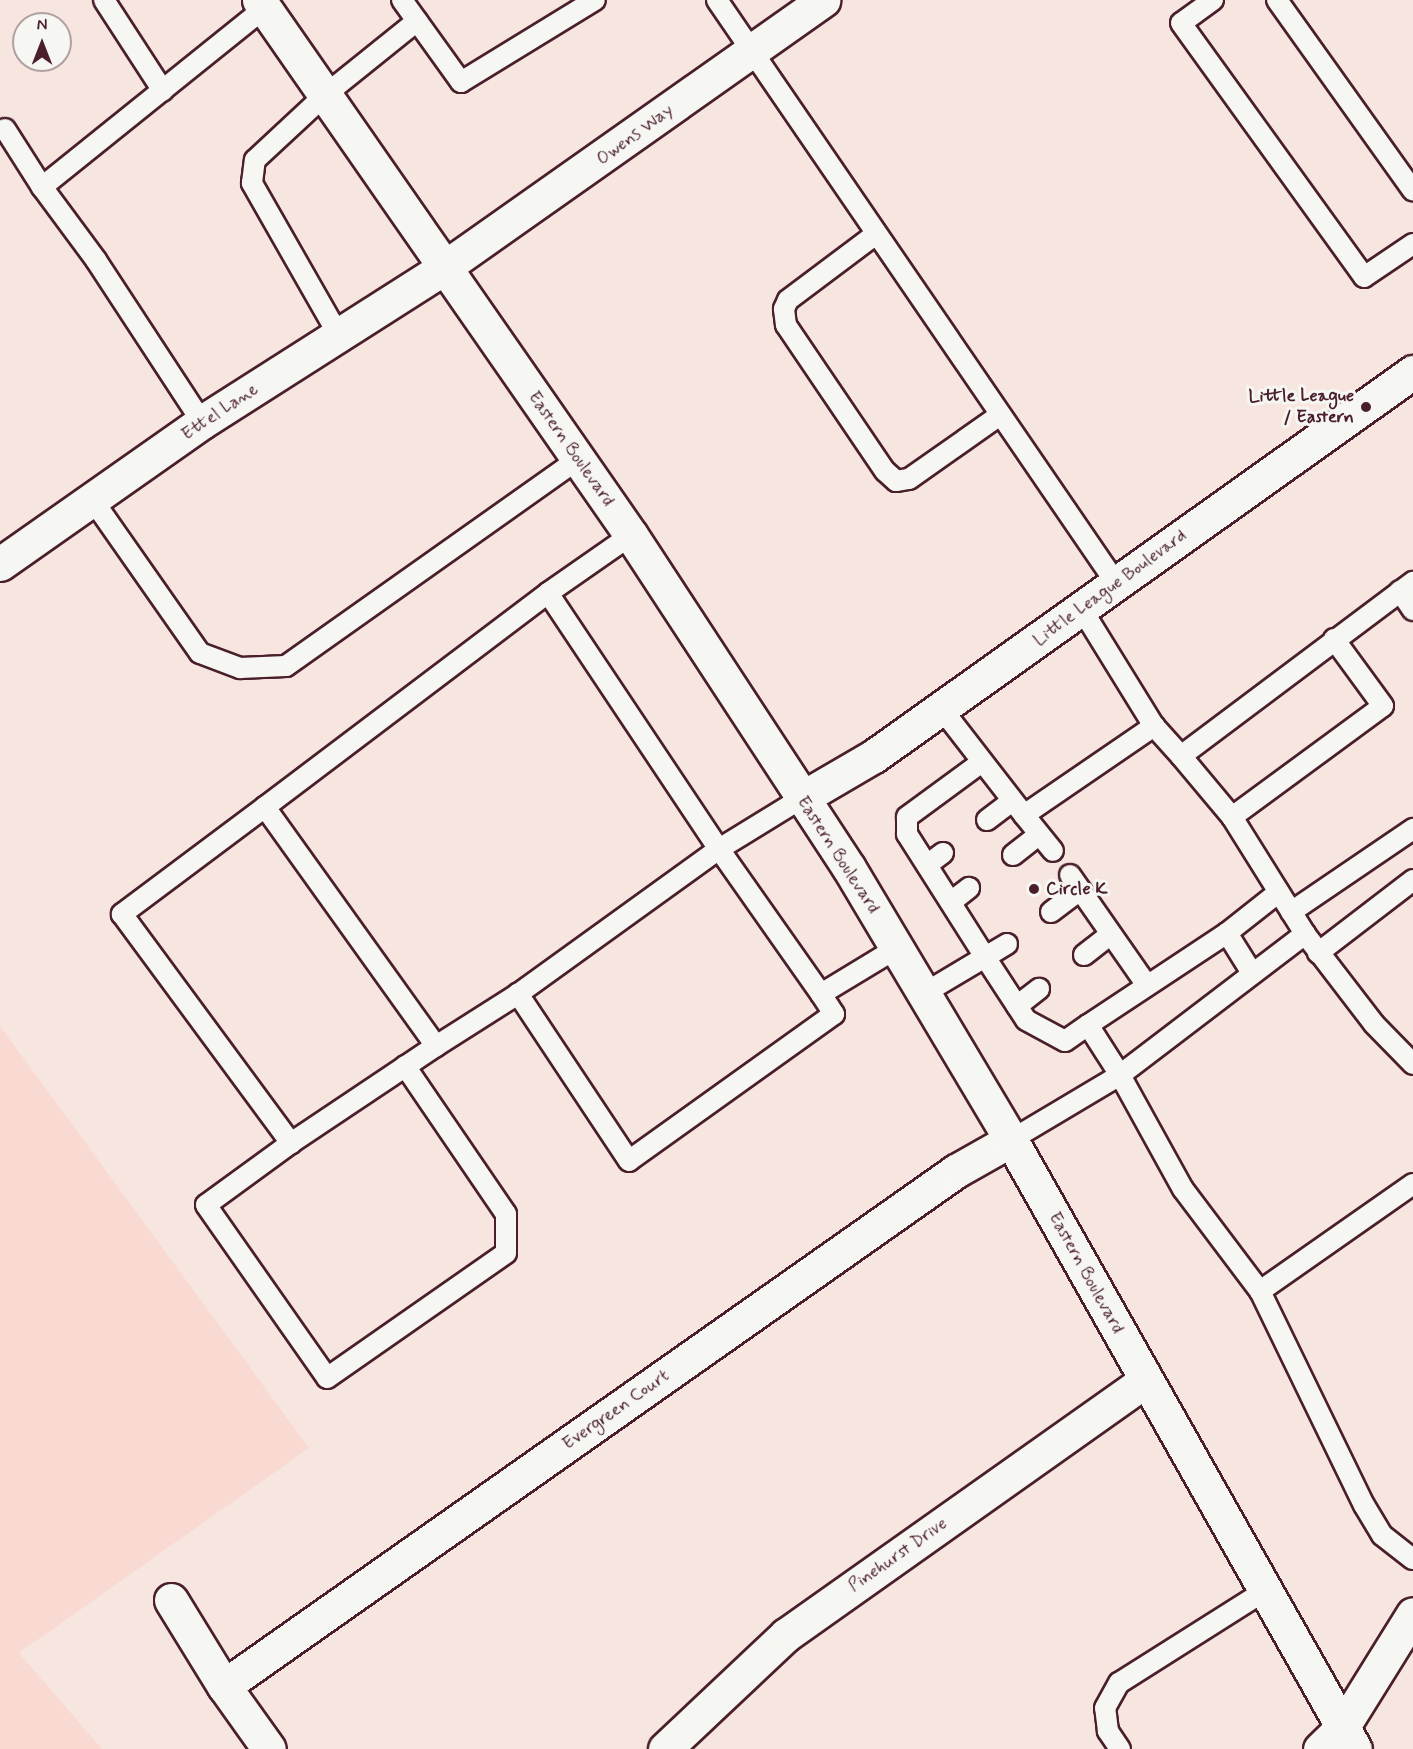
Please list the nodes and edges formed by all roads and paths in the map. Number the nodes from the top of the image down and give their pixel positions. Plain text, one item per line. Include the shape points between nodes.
1 (104, 0) edge
2 (402, 0) edge
3 (595, 0) edge
4 (717, 0) edge
5 (823, 0) edge
6 (1213, 0) edge
7 (1277, 0) edge
8 (262, 4) edge
9 (417, 21) junction
10 (752, 51) junction
11 (163, 91) junction
12 (326, 94) junction
13 (5, 129) dead end
14 (42, 187) junction
15 (1413, 191) edge
16 (876, 234) junction
17 (1413, 244) edge
18 (445, 267) junction
19 (338, 334) junction
20 (1413, 372) edge
21 (1000, 415) junction
22 (202, 422) junction
23 (578, 459) junction
24 (92, 500) junction
25 (631, 535) junction
26 (0, 564) edge
27 (1116, 583) junction
28 (1407, 587) edge
29 (548, 593) junction
30 (1081, 608) junction
31 (1413, 610) edge
32 (1334, 639) junction
33 (941, 708) junction
34 (1154, 726) junction
35 (1181, 756) junction
36 (982, 762) junction
37 (802, 798) junction
38 (265, 807) junction
39 (1018, 808) junction
40 (1232, 817) junction
41 (987, 820) dead end
42 (1413, 829) edge
43 (1039, 835) junction
44 (720, 849) junction
45 (1053, 851) dead end
46 (943, 853) dead end
47 (1013, 855) dead end
48 (927, 865) junction
49 (1413, 880) edge
50 (969, 888) dead end
51 (1279, 891) junction
52 (951, 902) junction
53 (1051, 912) dead end
54 (1291, 912) junction
55 (1227, 933) junction
56 (1111, 934) junction
57 (1305, 934) junction
58 (1007, 944) dead end
59 (897, 948) junction
60 (1318, 953) junction
61 (1084, 955) dead end
62 (985, 957) junction
63 (1252, 973) junction
64 (1146, 984) junction
65 (1040, 989) dead end
66 (518, 994) junction
67 (822, 994) junction
68 (923, 994) junction
69 (1017, 1006) junction
70 (1088, 1025) junction
71 (436, 1046) junction
72 (1413, 1064) edge
73 (405, 1066) junction
74 (1120, 1075) junction
75 (1011, 1140) junction
76 (291, 1143) junction
77 (1413, 1184) edge
78 (1260, 1291) junction
79 (1146, 1380) junction
80 (1413, 1559) edge
81 (1263, 1592) junction
82 (171, 1600) dead end
83 (1413, 1614) edge
84 (224, 1686) junction
85 (1339, 1742) edge
86 (269, 1749) edge
87 (665, 1749) edge
88 (1120, 1749) edge

1 - 11 lane
2 - 9 lane
3 - 9 lane via 461,82
4 - 10 lane
5 - 10 street, Owens Way
6 - 17 lane via 1181,22 1364,277
7 - 15 lane
8 - 11 lane
8 - 12 street, Eastern Boulevard
9 - 12 lane
10 - 16 lane
10 - 18 street, Owens Way
11 - 14 lane
12 - 18 street, Eastern Boulevard
12 - 19 lane via 255,159 252,183
13 - 14 lane
14 - 22 lane via 96,260
16 - 21 lane
16 - 21 lane via 788,300 784,309 786,326 885,471 896,481 909,478
18 - 19 street, Ettel Lane
18 - 23 street, Eastern Boulevard
19 - 22 street, Ettel Lane
20 - 27 street, Little League Boulevard
21 - 27 lane
22 - 24 street, Ettel Lane
23 - 24 lane via 286,666 240,668 200,652
23 - 25 street, Eastern Boulevard
24 - 26 street, Ettel Lane
25 - 29 lane
25 - 37 street, Eastern Boulevard
27 - 30 street, Little League Boulevard
28 - 31 lane
28 - 32 lane
29 - 38 lane
29 - 44 lane
30 - 33 street, Little League Boulevard
30 - 34 lane
32 - 35 lane
32 - 40 lane via 1383,706
33 - 36 lane
33 - 37 street, Little League Boulevard via 874,756
34 - 35 lane
34 - 39 lane
35 - 40 lane
36 - 39 lane
36 - 48 lane via 907,817 907,834
37 - 44 lane
37 - 59 street, Eastern Boulevard
38 - 71 lane
38 - 76 lane via 122,914
39 - 41 lane
39 - 43 lane
40 - 51 lane
42 - 54 lane
43 - 45 lane
43 - 47 lane
44 - 66 lane
44 - 67 lane
46 - 48 lane
48 - 52 lane
49 - 60 lane
50 - 52 lane
51 - 54 lane
51 - 55 lane
52 - 62 lane
53 - 56 lane via 1075,883
54 - 57 lane
55 - 63 lane
55 - 64 lane
56 - 61 lane
56 - 64 lane
57 - 60 lane
57 - 63 lane
58 - 62 lane
59 - 67 lane
59 - 68 street, Eastern Boulevard
60 - 72 lane via 1374,1024
62 - 68 lane
62 - 69 lane
63 - 74 lane
64 - 70 lane
65 - 69 lane
66 - 67 lane via 629,1161 834,1014
66 - 71 lane
68 - 75 street, Eastern Boulevard
69 - 70 lane via 1026,1020 1065,1041
70 - 74 lane
71 - 73 lane
73 - 76 lane
73 - 76 lane via 506,1214 506,1254 327,1378 206,1205
74 - 75 lane
74 - 78 lane via 1183,1189
75 - 79 street, Eastern Boulevard
75 - 84 street, Evergreen Court via 956,1171
77 - 78 lane
78 - 80 lane via 1364,1505 1382,1535
79 - 81 street, Eastern Boulevard
79 - 87 street, Pinehurst Drive via 786,1635
81 - 85 street, Eastern Boulevard
81 - 88 lane via 1119,1683 1105,1708 1108,1731
82 - 84 street
83 - 85 street
84 - 86 street

